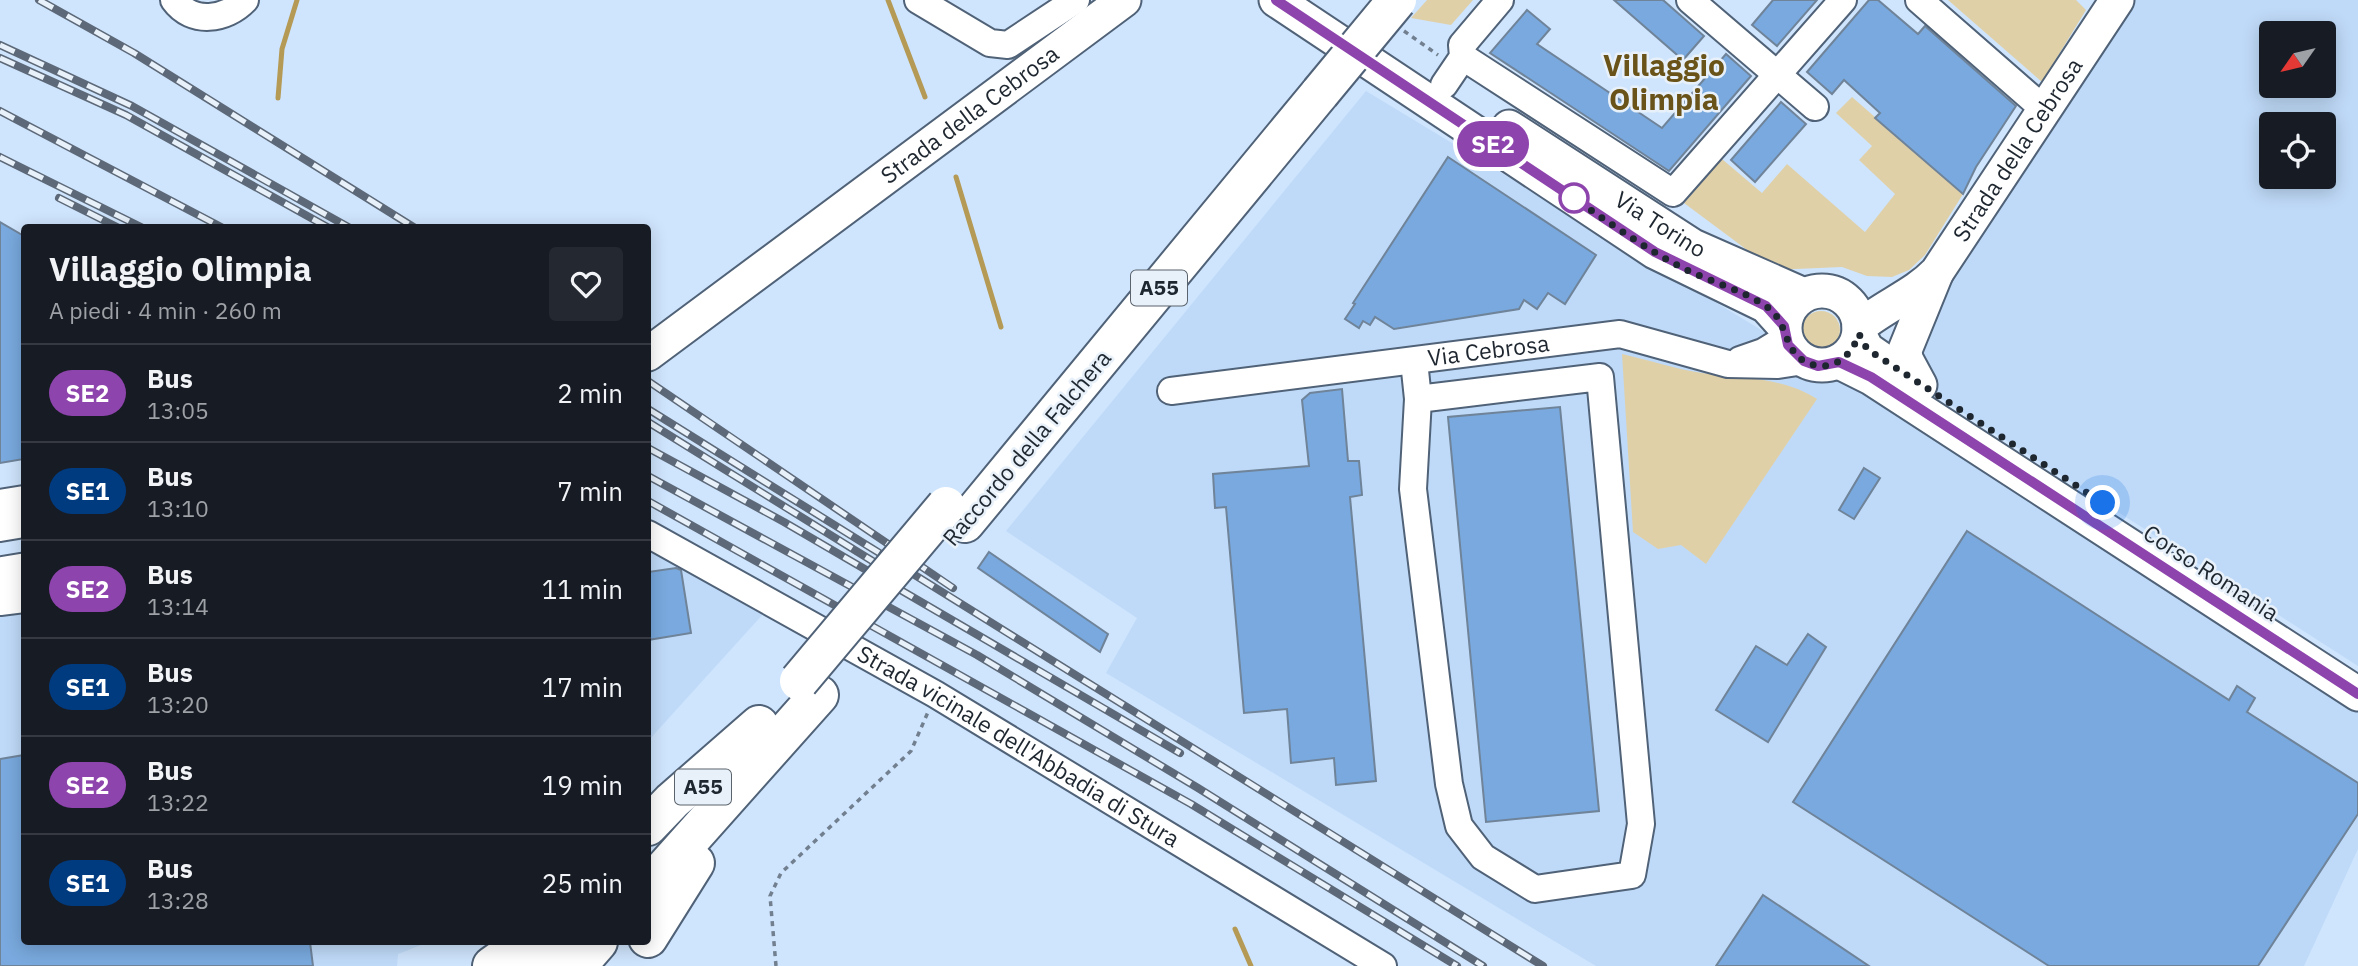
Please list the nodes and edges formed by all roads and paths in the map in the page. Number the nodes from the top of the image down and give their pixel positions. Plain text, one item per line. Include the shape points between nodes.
1 (174, 0) edge
2 (245, 0) edge
3 (918, 0) edge
4 (1076, 0) edge
5 (1124, 0) edge
6 (1276, 0) edge
7 (1314, 0) edge
8 (1365, 0) edge
9 (1500, 0) edge
10 (1690, 0) edge
11 (1843, 0) edge
12 (1919, 0) edge
13 (2117, 0) edge
14 (1400, 15) edge
15 (1455, 70) junction
16 (1777, 76) junction
17 (1309, 86) junction
18 (1815, 107) dead end
19 (2045, 110) junction
20 (1937, 272) junction
21 (1911, 293) junction
22 (1804, 295) junction
23 (1839, 295) junction
24 (1859, 331) junction
25 (1791, 342) junction
26 (651, 352) edge
27 (1414, 361) junction
28 (1839, 362) junction
29 (1920, 385) junction
30 (1171, 391) dead end
31 (1418, 399) junction
32 (21, 499) edge
33 (0, 502) edge
34 (21, 524) edge
35 (0, 528) edge
36 (651, 536) edge
37 (21, 570) edge
38 (0, 573) edge
39 (21, 599) edge
40 (0, 602) edge
41 (2358, 667) edge
42 (809, 688) junction
43 (935, 694) junction
44 (2358, 694) edge
45 (759, 725) junction
46 (727, 798) junction
47 (651, 823) edge
48 (651, 846) edge
49 (651, 884) edge
50 (651, 934) edge
51 (522, 945) edge
52 (561, 945) edge
53 (595, 945) edge
54 (645, 945) edge
55 (492, 966) edge
56 (542, 966) edge
57 (576, 966) edge
58 (635, 966) edge
59 (776, 966) edge
60 (1383, 966) edge

1 - 2 street via 190,14 204,18 233,11
3 - 4 street via 990,43 1008,46
5 - 26 main road, Strada della Cebrosa
6 - 25 main road, Via Torino via 1655,252 1766,306
7 - 15 main road, Via Torino
8 - 17 highway, Raccordo della Falchera / A55
9 - 15 street via 1462,45
10 - 16 street
11 - 16 street
12 - 19 street
13 - 19 main road, Strada della Cebrosa
14 - 15 path
14 - 17 highway, Raccordo della Falchera / A55, bridge
15 - 16 street, Via Torino via 1673,193
15 - 22 main road, Via Torino via 1693,246
16 - 18 street
17 - 42 highway, Raccordo della Falchera / A55, bridge
19 - 20 main road, Strada della Cebrosa
20 - 21 main road, Strada della Cebrosa
20 - 29 main road via 1905,350
21 - 23 main road
21 - 24 main road, Strada della Cebrosa
22 - 23 main road via 1815,291
22 - 25 main road via 1790,309
23 - 24 main road via 1856,312
24 - 28 main road via 1855,346
24 - 29 main road, Corso Romania via 1867,349
25 - 27 street, Via Cebrosa via 1728,364 1620,334
25 - 28 main road via 1818,366
27 - 30 street, Via Cebrosa
27 - 31 street
28 - 44 main road, Corso Romania via 1871,377
29 - 41 main road, Corso Romania
31 - 31 street via 1413,489 1449,784 1459,826 1483,856 1535,889 1632,875 1641,824 1600,376
32 - 33 street
34 - 35 street
36 - 43 street, Strada vicinale dell'Abbadia di Stura
37 - 38 main road
39 - 40 street
42 - 45 highway, Raccordo della Falchera / A55
42 - 46 highway, Raccordo della Falchera / A55
43 - 59 path via 911,751 781,873 770,896
43 - 60 street, Strada vicinale dell'Abbadia di Stura
45 - 47 highway, A55
45 - 48 highway, Raccordo della Falchera / A55
46 - 49 highway, Raccordo della Falchera / A55
46 - 50 highway via 691,872
51 - 55 highway
52 - 56 highway
53 - 57 highway
54 - 58 highway

